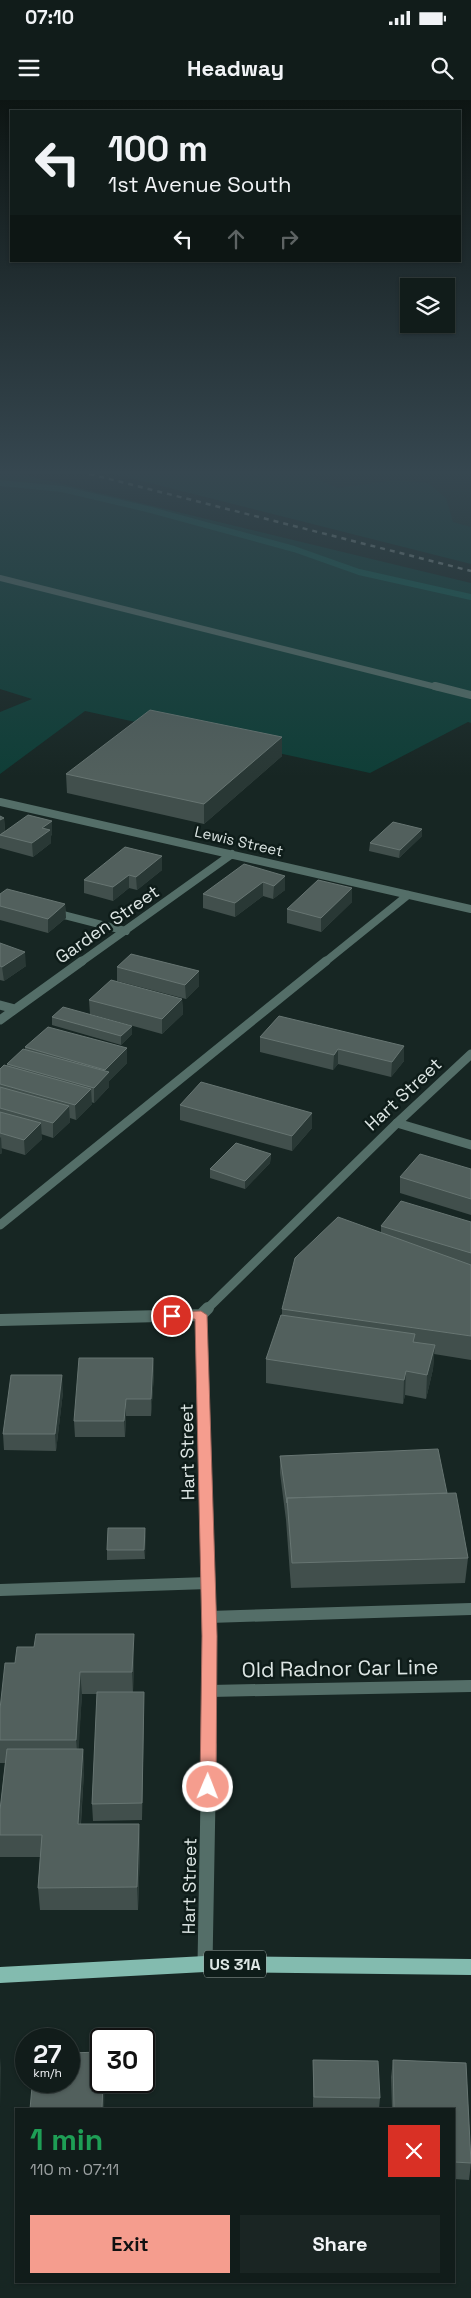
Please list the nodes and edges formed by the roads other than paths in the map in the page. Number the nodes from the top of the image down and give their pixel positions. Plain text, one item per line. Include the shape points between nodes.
1 (0, 578) edge
2 (471, 695) edge
3 (0, 802) edge
4 (232, 854) junction
5 (408, 895) junction
6 (471, 909) edge
7 (45, 911) edge
8 (126, 931) junction
9 (0, 1005) edge
10 (14, 1009) junction
11 (0, 1020) edge
12 (471, 1054) edge
13 (397, 1123) junction
14 (471, 1146) edge
15 (0, 1225) edge
16 (201, 1315) junction
17 (0, 1320) edge
18 (208, 1583) junction
19 (0, 1590) edge
20 (471, 1609) edge
21 (209, 1617) junction
22 (471, 1686) edge
23 (210, 1691) junction
24 (205, 1964) junction
25 (471, 1967) edge
26 (0, 1975) edge

1 - 2 street
3 - 4 street, Lewis Street
4 - 5 street, Lewis Street
4 - 8 street, Garden Street
5 - 6 street, Lewis Street
5 - 15 street
7 - 8 street
8 - 10 street, Garden Street
9 - 10 street
10 - 11 street, Garden Street
12 - 13 street, Hart Street
13 - 14 street
13 - 16 street, Hart Street
16 - 17 street
16 - 18 street, Hart Street
18 - 19 street
18 - 21 street, Hart Street
20 - 21 street
21 - 23 street, Hart Street
22 - 23 street, Old Radnor Car Line
23 - 24 street, Hart Street
24 - 25 main road, US 31A
24 - 26 main road, US 31A

